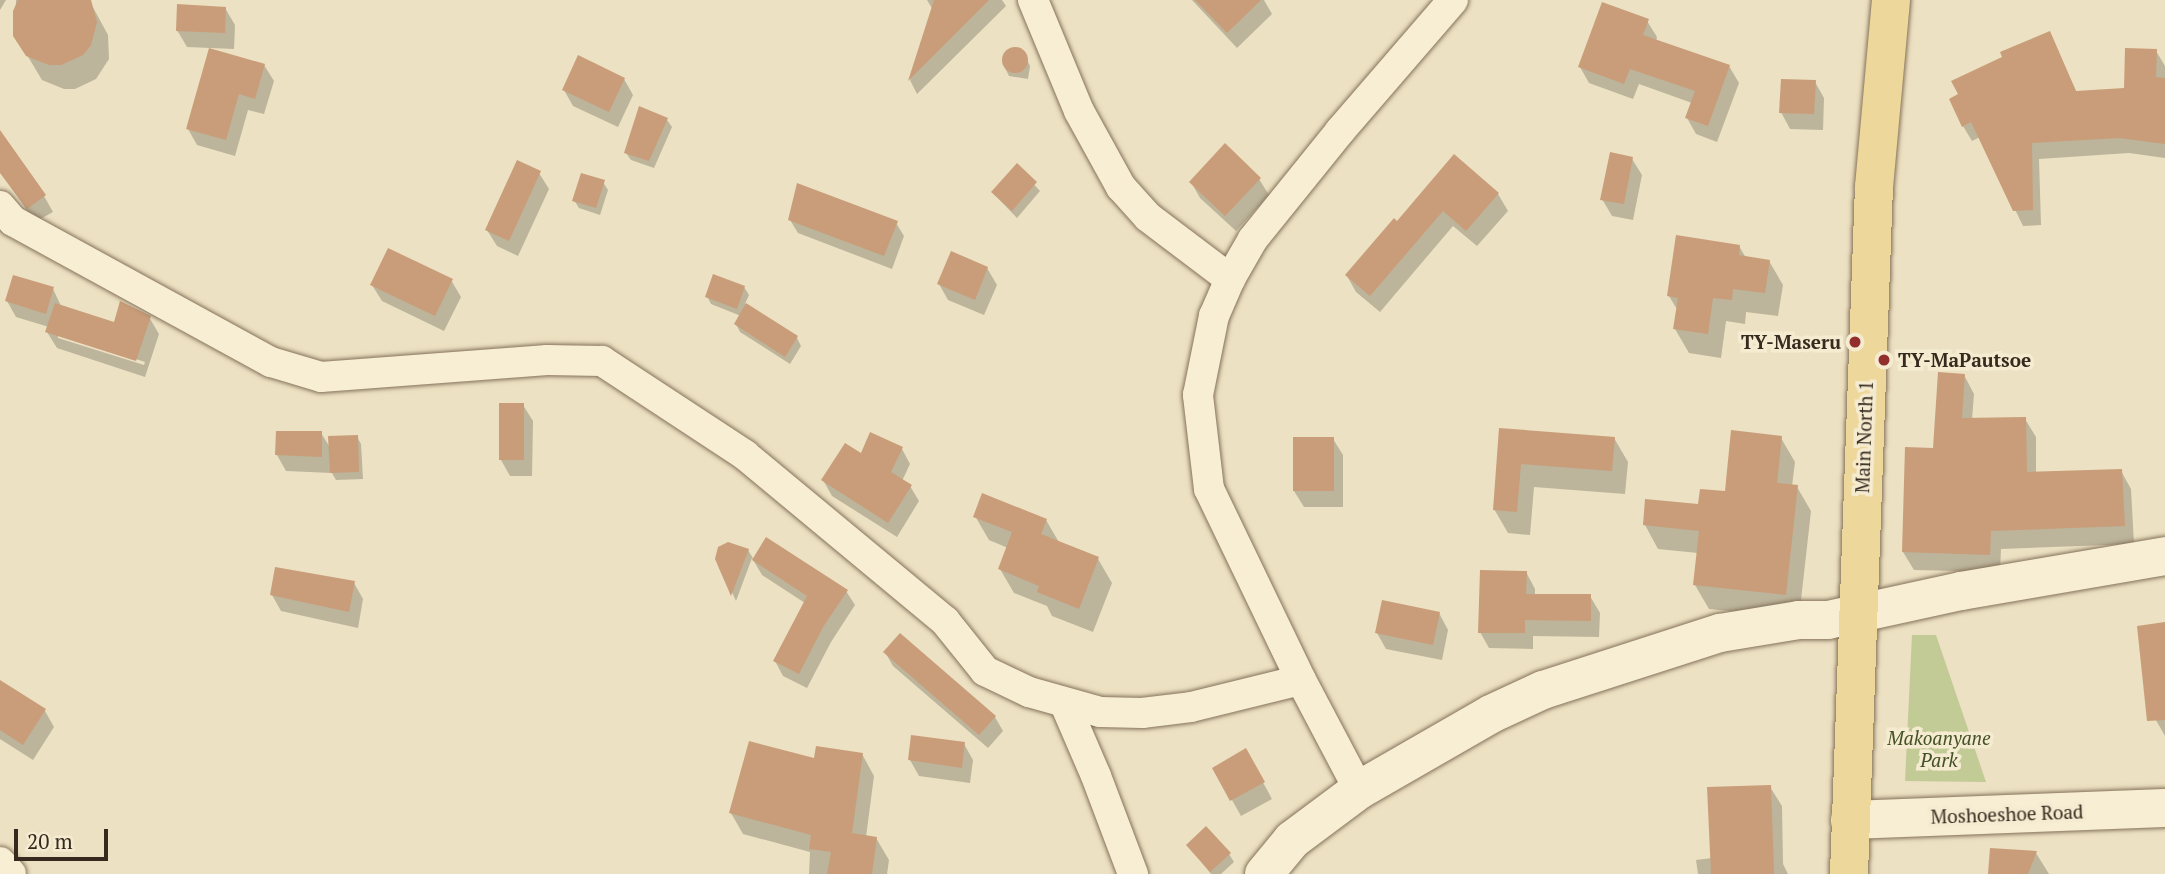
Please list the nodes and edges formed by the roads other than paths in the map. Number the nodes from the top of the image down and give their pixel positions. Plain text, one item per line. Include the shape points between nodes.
1 (1033, 0) edge
2 (1452, 0) edge
3 (1891, 0) edge
4 (0, 206) edge
5 (1230, 279) junction
6 (2165, 556) edge
7 (1858, 611) junction
8 (1301, 680) junction
9 (1065, 704) junction
10 (1359, 790) junction
11 (2165, 808) edge
12 (1850, 820) junction
13 (0, 862) edge
14 (10, 874) edge
15 (1133, 874) edge
16 (1264, 874) edge
17 (1849, 874) edge

1 - 5 street via 1079,111 1121,187 1148,217
2 - 5 street via 1253,239
3 - 7 main road, Main North 1 via 1874,187
4 - 9 street via 13,221 271,362 321,377 547,359 602,362 745,455 945,621 985,671
5 - 8 street via 1214,316 1198,395 1209,489
6 - 7 main road
7 - 10 main road via 1828,620 1720,633 1543,690 1491,714
7 - 12 main road, Main North 1
8 - 9 street via 1142,713 1100,712
8 - 10 street
9 - 15 street
10 - 16 main road via 1292,840
11 - 12 main road, Moshoeshoe Road
12 - 17 main road, Main North 1
13 - 14 street

